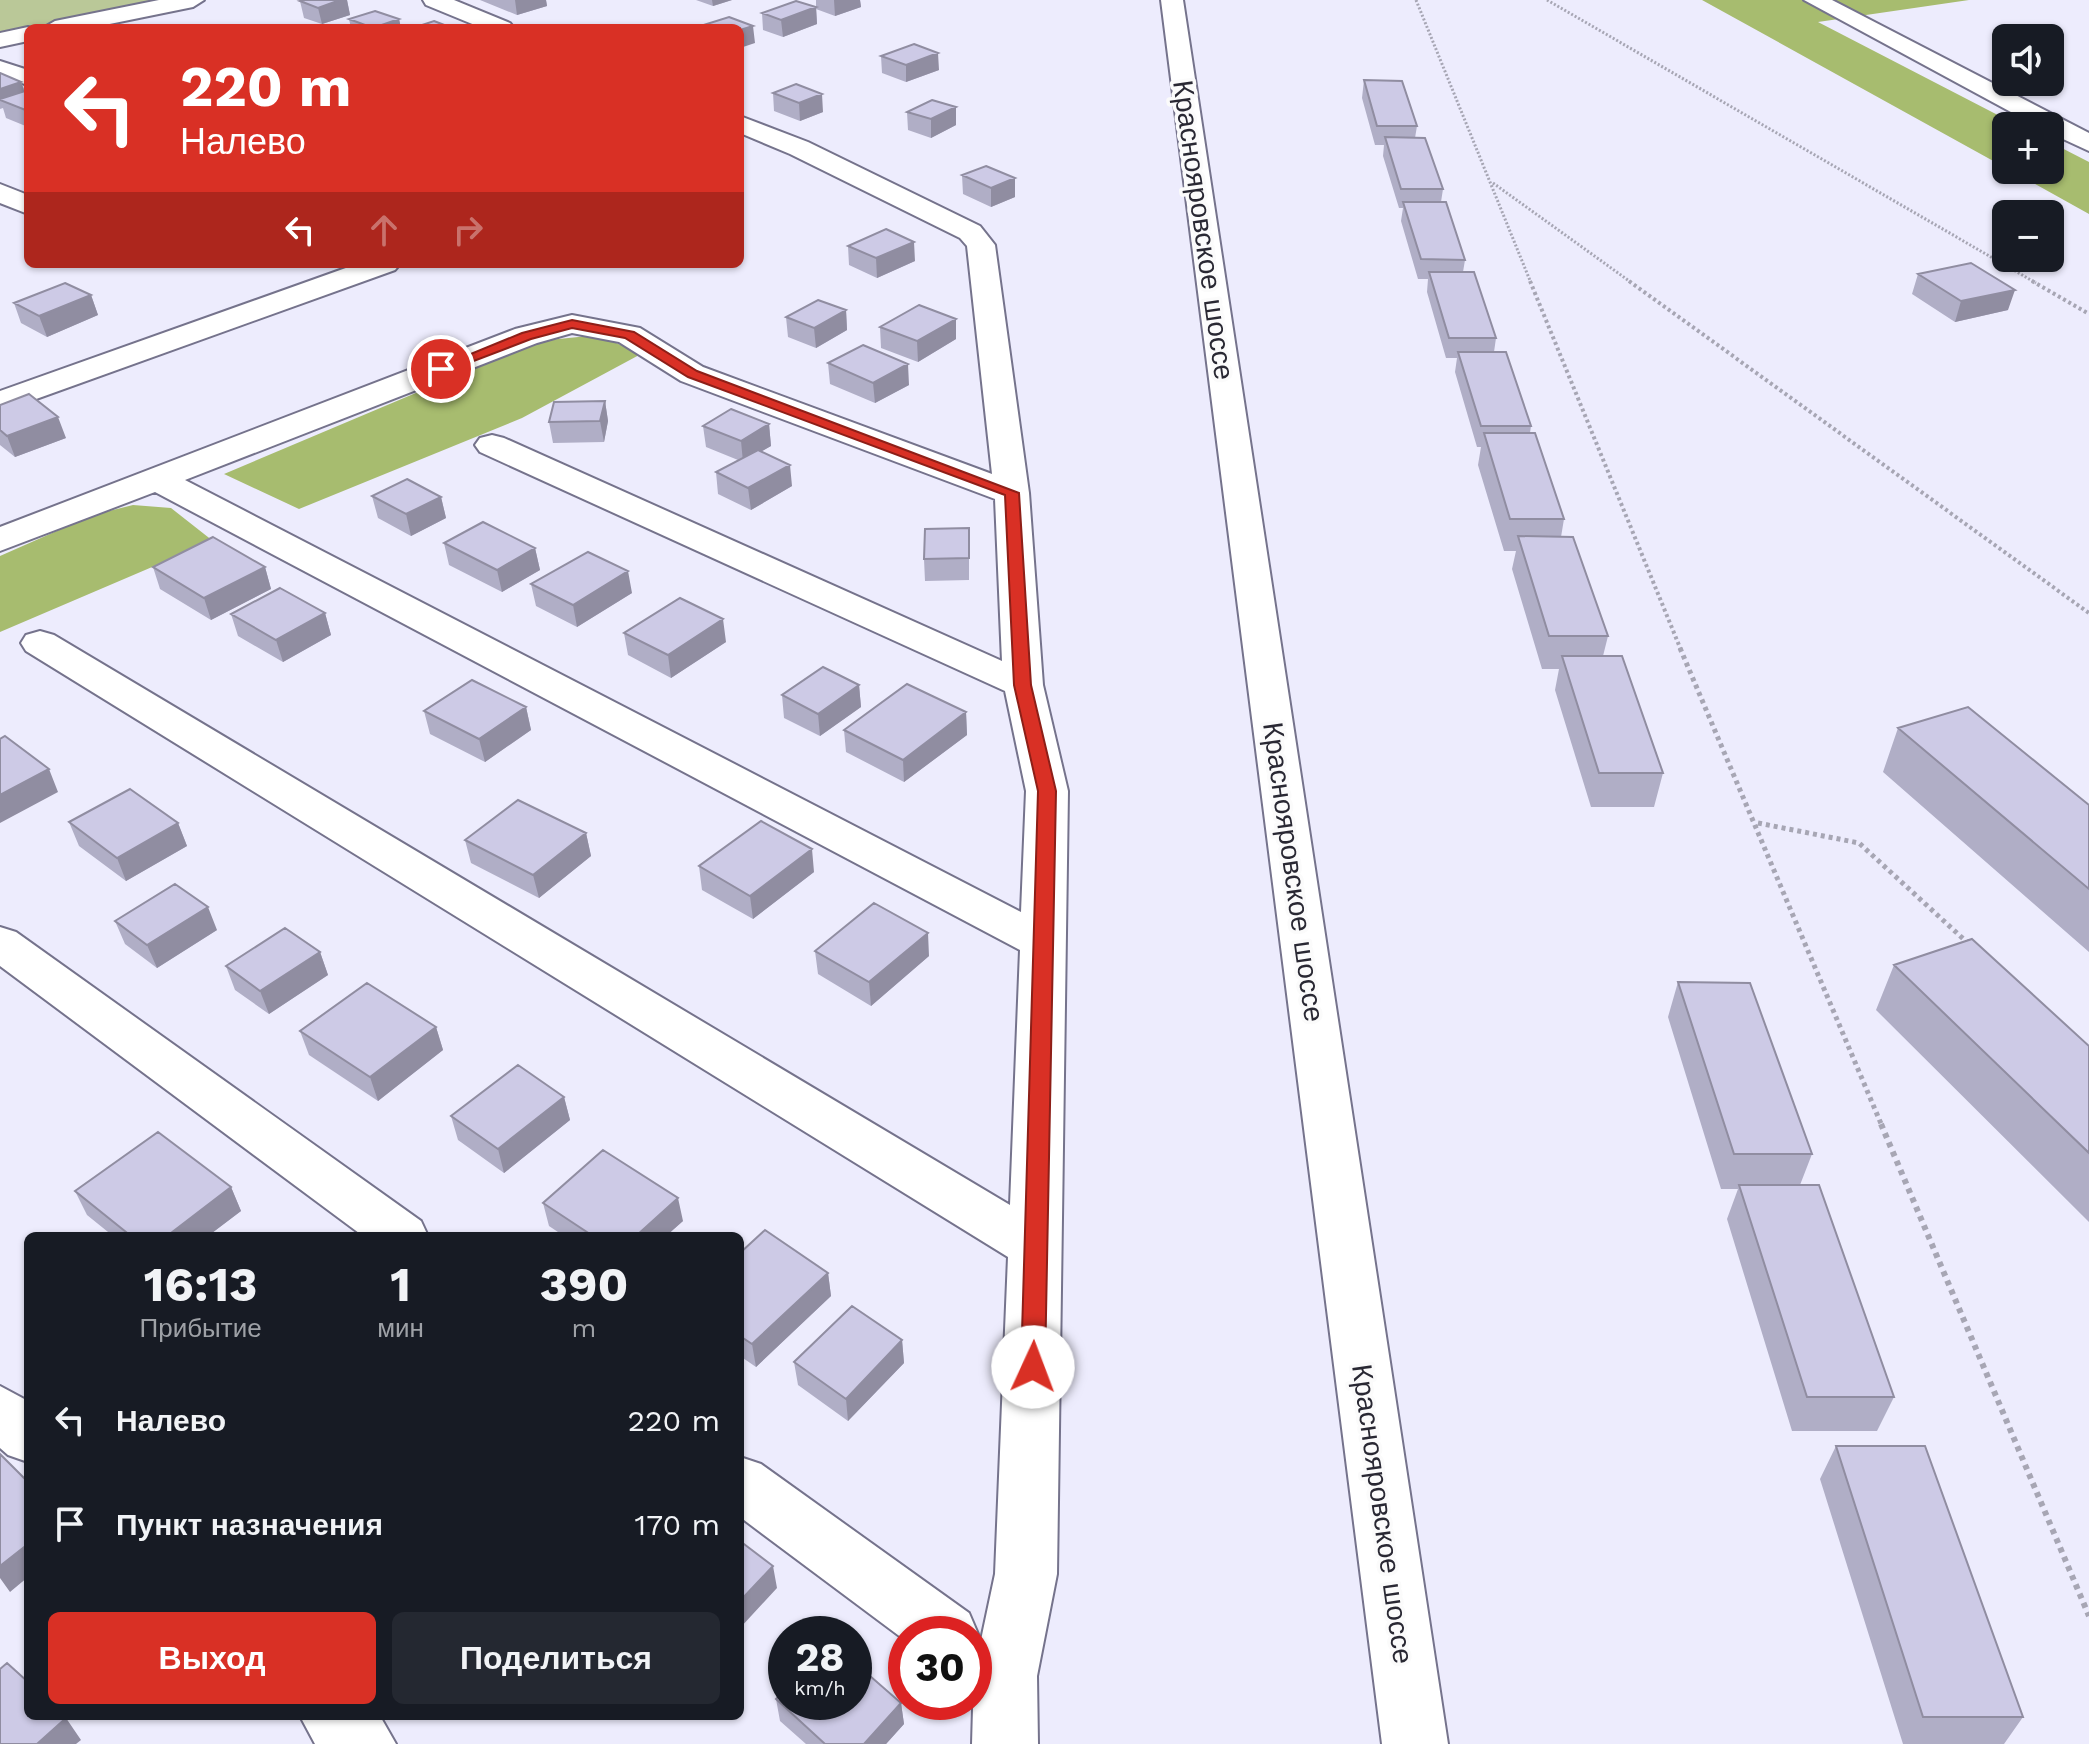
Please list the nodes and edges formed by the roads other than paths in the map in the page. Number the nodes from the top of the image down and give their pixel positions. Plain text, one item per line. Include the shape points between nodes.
1 (193, 0) edge
2 (434, 0) edge
3 (1172, 0) edge
4 (1815, 0) edge
5 (139, 11) junction
6 (75, 24) edge
7 (171, 24) edge
8 (492, 24) edge
9 (24, 35) edge
10 (0, 40) edge
11 (0, 68) edge
12 (24, 77) edge
13 (744, 126) edge
14 (2089, 143) edge
15 (0, 192) edge
16 (24, 204) edge
17 (374, 268) edge
18 (0, 402) edge
19 (492, 445) dead end
20 (156, 479) junction
21 (1012, 493) junction
22 (0, 540) edge
23 (40, 643) dead end
24 (1023, 685) junction
25 (0, 943) edge
26 (1044, 943) junction
27 (397, 1232) edge
28 (1037, 1248) junction
29 (0, 1411) edge
30 (24, 1433) edge
31 (744, 1486) edge
32 (922, 1616) edge
33 (992, 1658) edge
34 (992, 1680) edge
35 (336, 1720) edge
36 (363, 1744) edge
37 (1005, 1744) edge
38 (1415, 1744) edge

1 - 5 street
2 - 8 street
3 - 38 street, Краснояровское шоссе
4 - 14 street
5 - 6 street
5 - 7 street
9 - 10 street
11 - 12 street
13 - 21 street via 970,232 981,245
15 - 16 street
17 - 18 street
19 - 24 street
20 - 21 street via 526,336 572,324 629,335 692,374
20 - 22 street
20 - 26 street
21 - 24 street
23 - 28 street
24 - 26 street via 1047,791
25 - 27 street
26 - 28 street
28 - 33 street via 1026,1574
29 - 30 street
31 - 32 street
34 - 37 street
35 - 36 street

